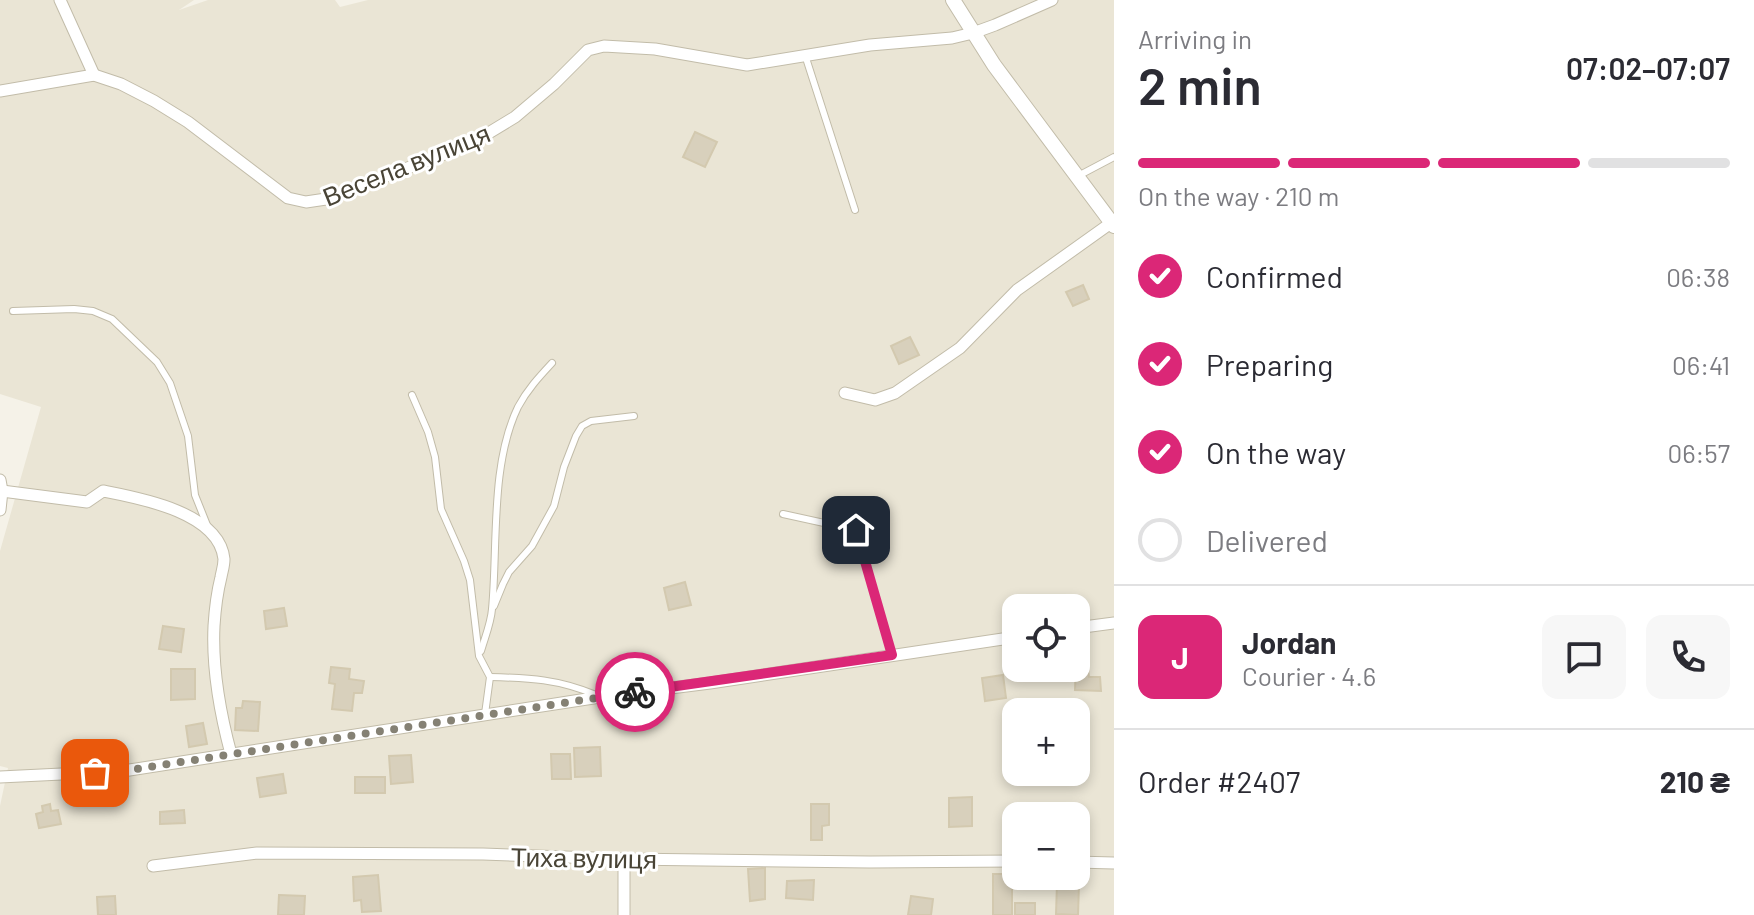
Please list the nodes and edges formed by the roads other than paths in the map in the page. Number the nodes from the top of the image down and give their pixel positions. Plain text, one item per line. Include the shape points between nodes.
1 (60, 0) edge
2 (953, 0) edge
3 (1052, 0) edge
4 (973, 33) junction
5 (805, 55) junction
6 (94, 75) junction
7 (0, 91) edge
8 (1114, 157) edge
9 (1077, 177) junction
10 (855, 210) dead end
11 (1113, 225) edge
12 (13, 311) dead end
13 (552, 363) dead end
14 (845, 393) dead end
15 (412, 395) dead end
16 (634, 416) dead end
17 (1, 485) edge
18 (0, 510) edge
19 (783, 514) dead end
20 (210, 533) junction
21 (492, 613) junction
22 (1114, 623) edge
23 (1090, 626) edge
24 (1002, 639) edge
25 (892, 655) junction
26 (479, 656) junction
27 (490, 677) junction
28 (600, 697) junction
29 (485, 715) junction
30 (231, 754) junction
31 (0, 777) edge
32 (624, 859) junction
33 (1002, 861) edge
34 (1090, 862) edge
35 (1114, 863) edge
36 (153, 866) dead end
37 (624, 915) edge

1 - 6 street
2 - 4 street
3 - 4 street, Весела вулиця
4 - 5 street, Весела вулиця
4 - 9 street
5 - 6 street, Весела вулиця via 747,65 655,49 588,50 515,117 482,137 326,199 306,202 288,198 154,101
5 - 10 lane
6 - 7 street
8 - 9 lane
9 - 11 street
11 - 14 street via 1017,290 960,348 895,393 875,400
12 - 20 lane via 93,311 112,319 157,362 188,436 195,495
13 - 21 lane via 528,389 504,450
15 - 26 lane via 435,457 441,509 470,580
16 - 21 lane via 582,426 554,506 532,546 509,572
17 - 18 street
17 - 20 street via 87,502 103,491 115,493 165,505
19 - 25 lane via 856,530
20 - 30 street via 222,547 224,563 214,626
21 - 26 lane
22 - 23 street
24 - 25 street
25 - 28 street
26 - 27 lane
27 - 28 lane via 555,681
27 - 29 lane
28 - 29 street
29 - 30 street
30 - 31 street via 123,771
32 - 33 street, Тиха вулиця
32 - 36 street, Тиха вулиця via 257,853
32 - 37 street
34 - 35 street

